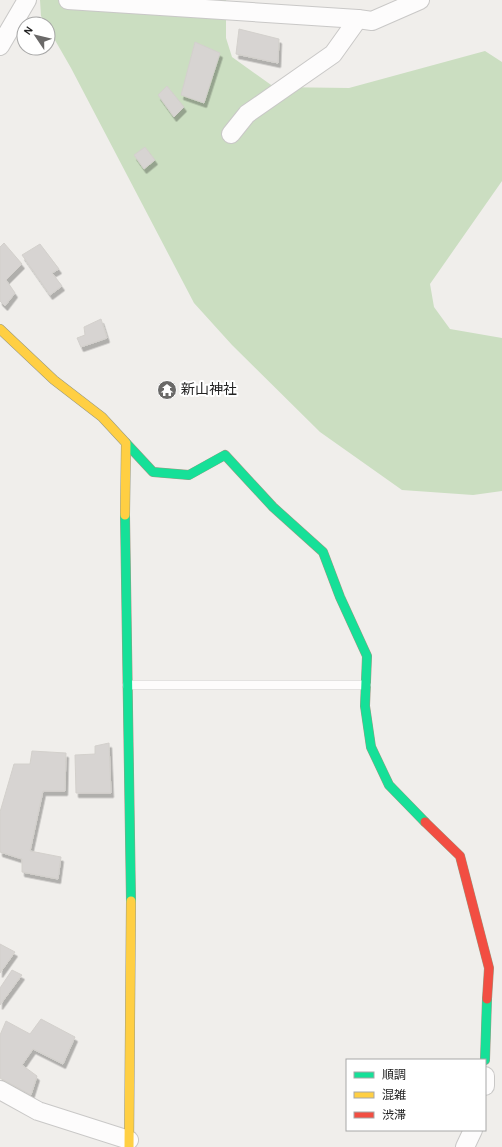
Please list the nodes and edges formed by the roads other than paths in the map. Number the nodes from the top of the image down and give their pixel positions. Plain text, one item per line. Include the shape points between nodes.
1 (26, 0) edge
2 (68, 0) edge
3 (420, 0) edge
4 (358, 19) junction
5 (0, 46) edge
6 (230, 134) dead end
7 (0, 329) edge
8 (126, 443) junction
9 (128, 685) junction
10 (366, 685) junction
11 (485, 1059) edge
12 (0, 1090) edge
13 (473, 1131) edge
14 (129, 1144) edge
15 (465, 1147) edge

1 - 5 street
2 - 4 street
3 - 4 street via 372,22
4 - 6 street via 334,54 247,114
7 - 8 street via 54,380 102,417
8 - 9 street
8 - 10 street via 153,472 189,475 225,455 273,507 323,552 367,656
9 - 10 lane
9 - 14 street via 131,887
10 - 11 street via 365,706 371,747 389,785 460,856 489,968
12 - 14 street via 38,1111
13 - 15 street

